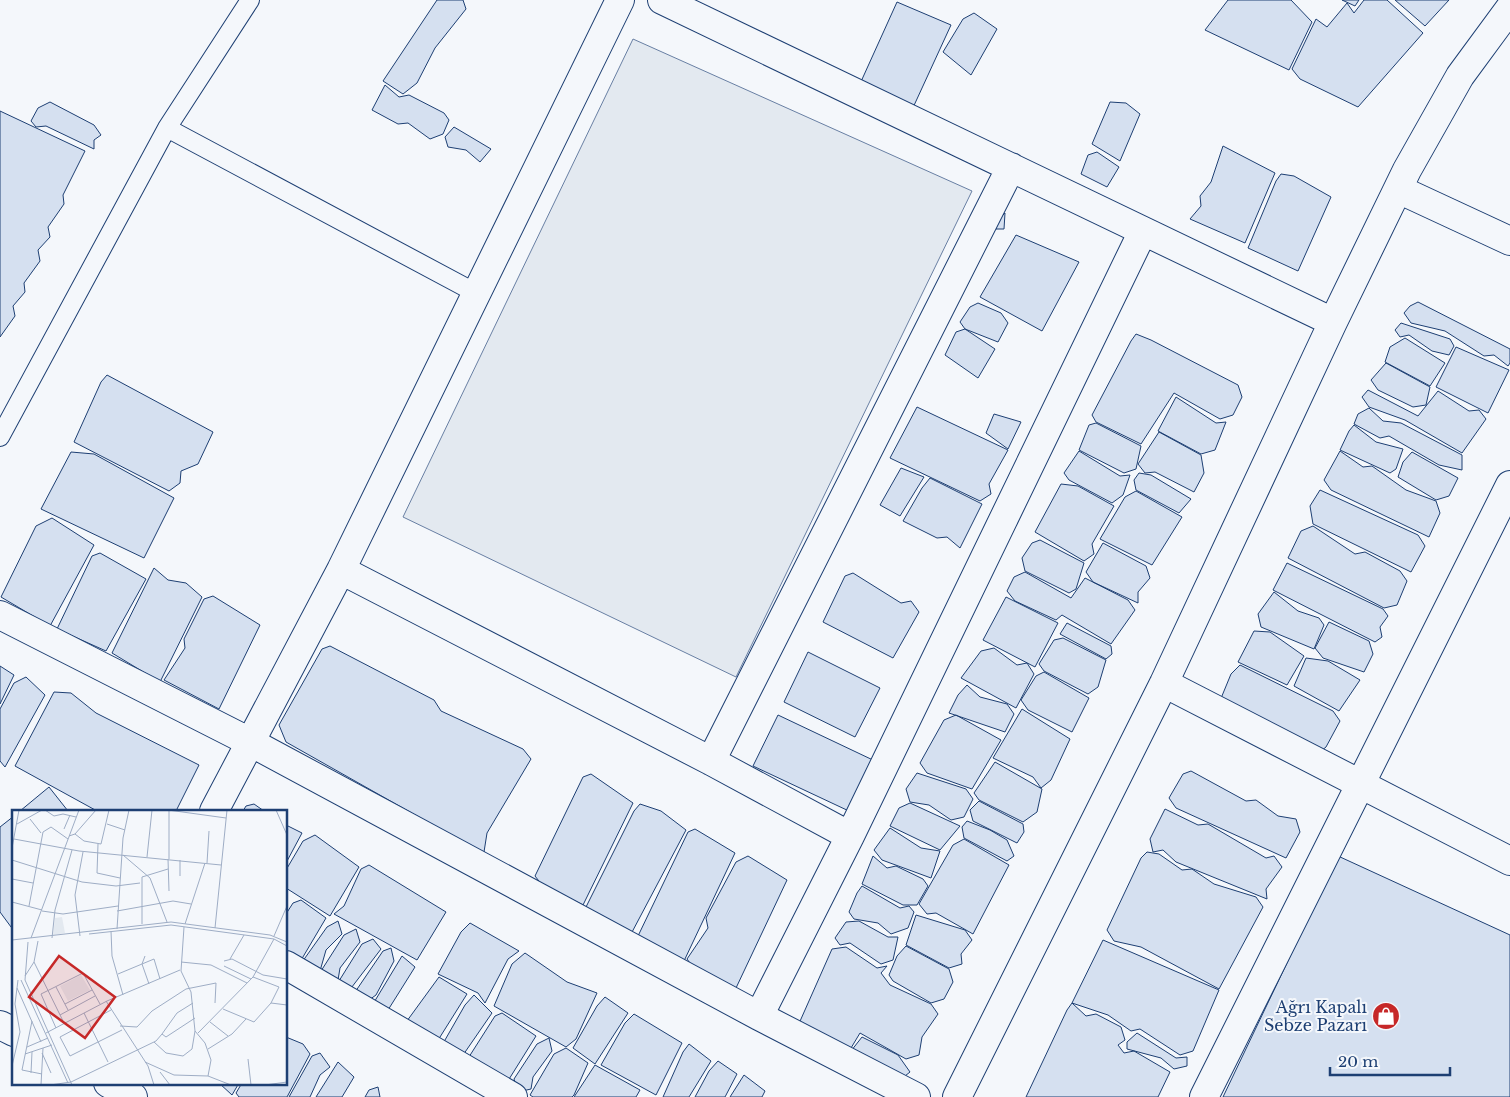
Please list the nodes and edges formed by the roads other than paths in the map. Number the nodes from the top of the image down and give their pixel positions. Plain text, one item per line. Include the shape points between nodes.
1 (250, 0) edge
2 (620, 0) edge
3 (662, 0) edge
4 (1510, 8) edge
5 (167, 128) junction
6 (1011, 167) junction
7 (1398, 189) junction
8 (1143, 231) junction
9 (1510, 240) edge
10 (476, 293) junction
11 (1333, 322) junction
12 (0, 437) edge
13 (1510, 485) edge
14 (341, 570) junction
15 (0, 615) edge
16 (1164, 683) junction
17 (250, 742) junction
18 (711, 761) junction
19 (1360, 784) junction
20 (215, 810) edge
21 (850, 836) junction
22 (1510, 861) edge
23 (288, 967) edge
24 (759, 1016) junction
25 (0, 1025) edge
26 (12, 1031) edge
27 (110, 1084) edge
28 (133, 1097) edge
29 (513, 1097) edge
30 (916, 1097) edge
31 (957, 1097) edge
32 (1204, 1097) edge

1 - 5 lane
2 - 10 street
3 - 6 street
4 - 7 street via 1460,76
5 - 10 lane
5 - 12 lane
6 - 8 street
6 - 18 street
7 - 9 street
7 - 11 street
8 - 11 street
8 - 21 street
10 - 14 street
11 - 16 street
13 - 19 street
14 - 17 street
14 - 18 street
15 - 17 street
16 - 19 street
16 - 31 street
17 - 20 street
17 - 24 street
18 - 21 street
19 - 22 street
19 - 32 street
21 - 24 street
23 - 29 street
24 - 30 street
25 - 26 street
27 - 28 street

